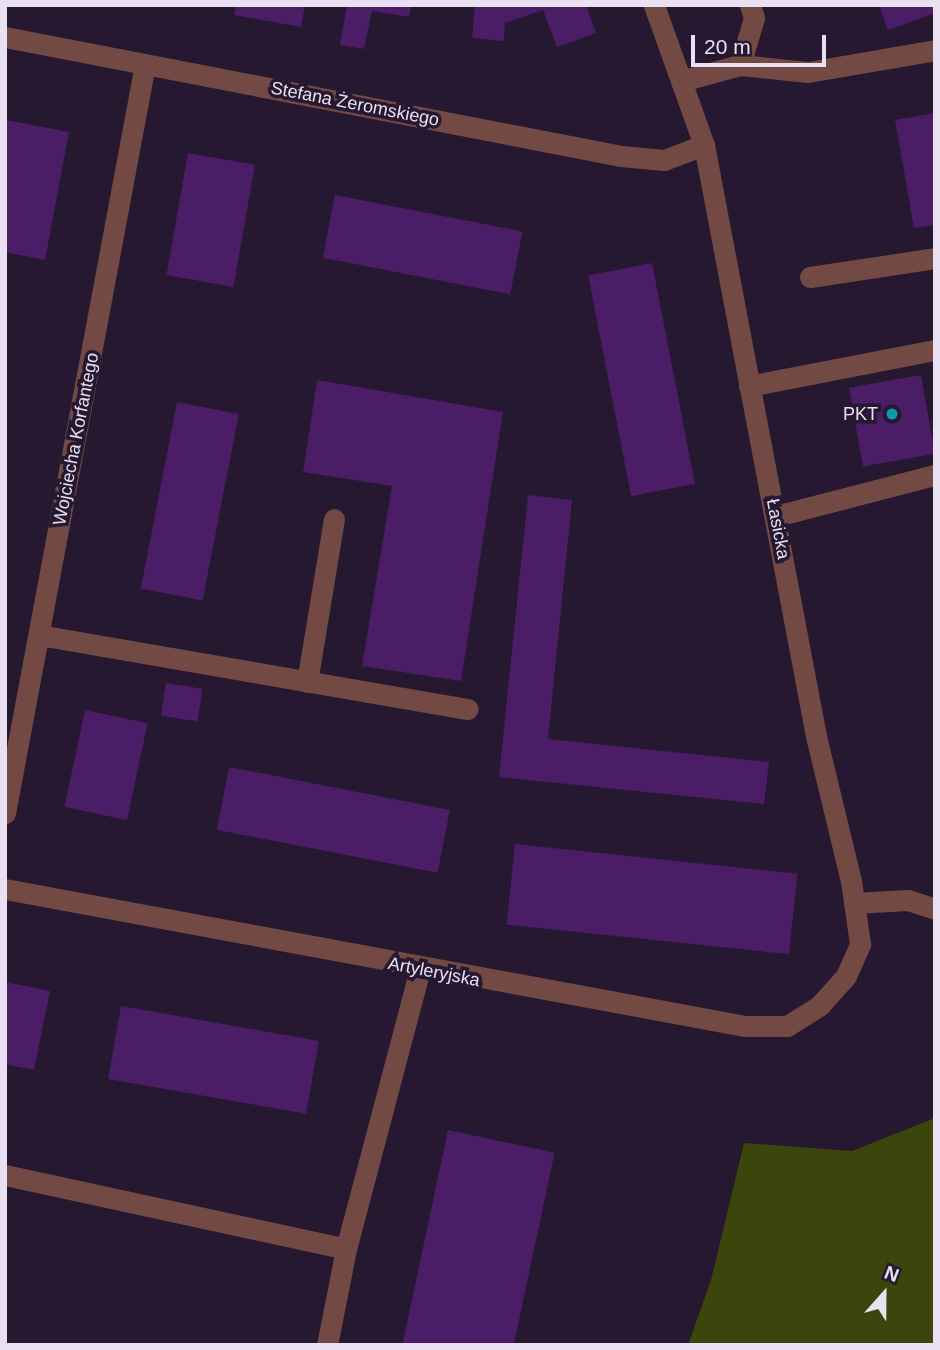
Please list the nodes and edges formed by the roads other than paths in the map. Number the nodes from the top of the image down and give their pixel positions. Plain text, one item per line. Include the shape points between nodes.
1 (654, 5) edge
2 (750, 5) edge
3 (5, 37) edge
4 (935, 50) edge
5 (145, 64) junction
6 (740, 65) junction
7 (681, 81) junction
8 (704, 145) junction
9 (935, 258) edge
10 (810, 277) dead end
11 (935, 351) edge
12 (749, 386) junction
13 (935, 475) edge
14 (776, 516) junction
15 (334, 519) dead end
16 (39, 635) junction
17 (307, 682) junction
18 (468, 709) dead end
19 (5, 813) edge
20 (5, 889) edge
21 (854, 903) junction
22 (935, 909) edge
23 (420, 969) junction
24 (846, 976) joint
25 (5, 1175) edge
26 (346, 1249) junction
27 (327, 1345) edge

1 - 7 street, Łasicka
2 - 6 street via 754,18
3 - 5 street, Stefana Żeromskiego
4 - 6 street via 808,72
5 - 8 street, Stefana Żeromskiego via 621,156 664,160
5 - 16 street, Wojciecha Korfantego
6 - 7 street
7 - 8 street, Łasicka
8 - 12 street, Łasicka
9 - 10 street
11 - 12 street
12 - 14 street, Łasicka
13 - 14 street
14 - 21 street, Łasicka via 816,736
15 - 17 street
16 - 17 street
16 - 19 street, Wojciecha Korfantego
17 - 18 street
20 - 23 street, Artyleryjska
21 - 22 street via 908,900
21 - 24 street, Łasicka via 860,944
23 - 24 street, Artyleryjska via 745,1026 787,1027 820,1005
23 - 26 street
25 - 26 street
26 - 27 street

